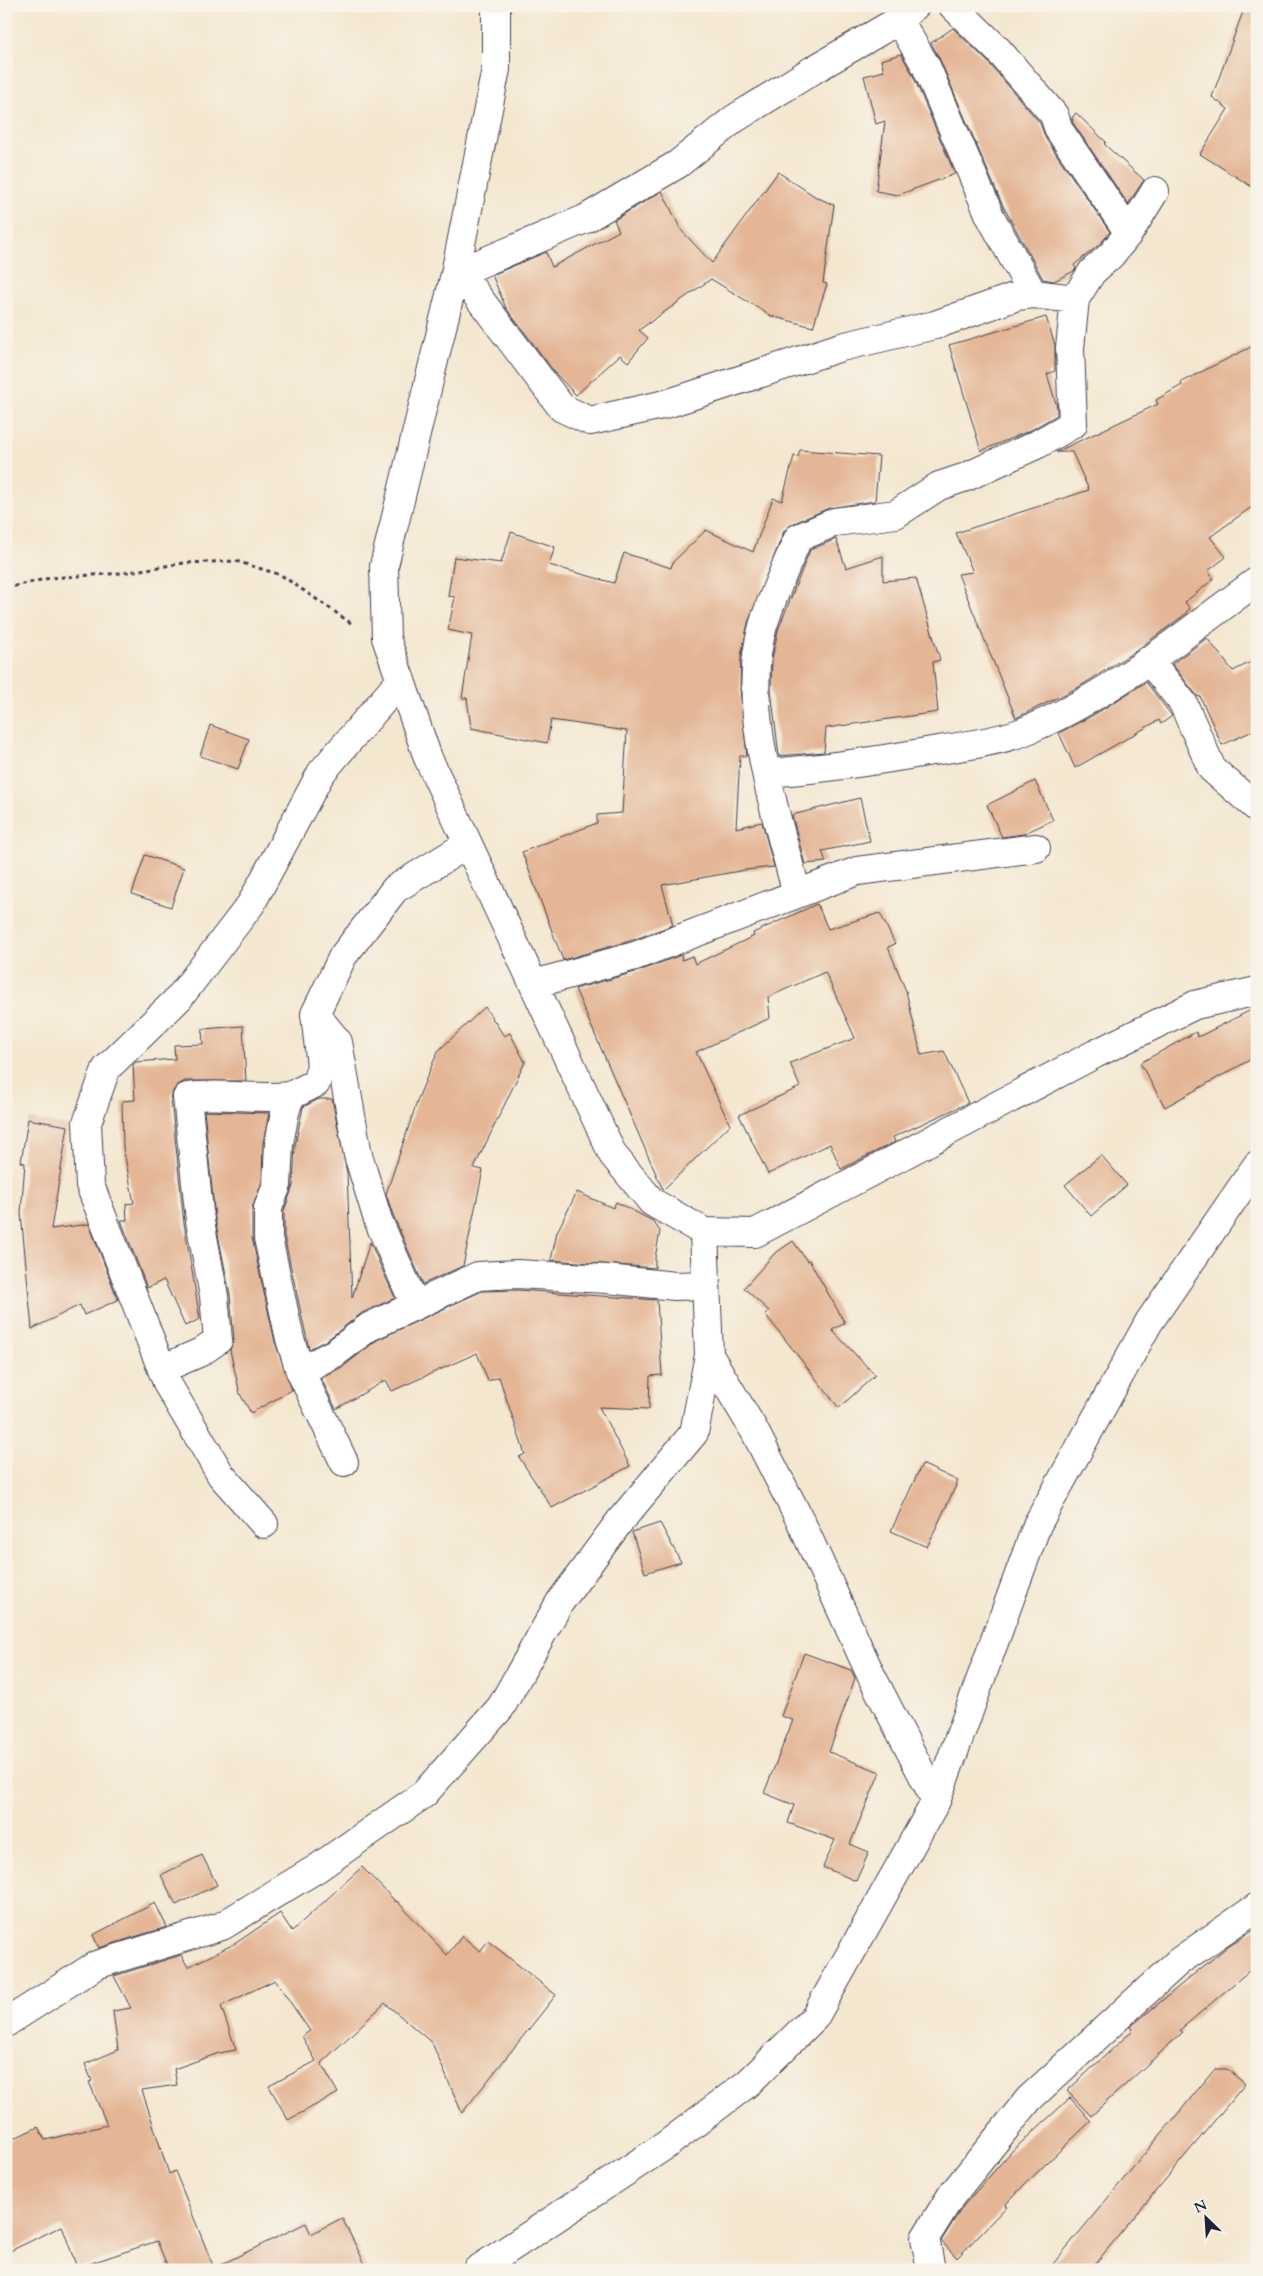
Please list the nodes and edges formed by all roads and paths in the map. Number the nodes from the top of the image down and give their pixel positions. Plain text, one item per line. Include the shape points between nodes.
1 (496, 6) edge
2 (953, 6) edge
3 (907, 13) edge
4 (1155, 191) dead end
5 (1129, 233) junction
6 (455, 274) junction
7 (1033, 294) junction
8 (1075, 299) junction
9 (1257, 581) edge
10 (6, 588) edge
11 (386, 638) junction
12 (1150, 660) junction
13 (401, 680) junction
14 (767, 773) junction
15 (1257, 808) edge
16 (468, 844) junction
17 (1036, 848) dead end
18 (797, 894) junction
19 (534, 984) junction
20 (1257, 991) edge
21 (315, 1014) junction
22 (290, 1096) junction
23 (1257, 1165) edge
24 (704, 1232) junction
25 (706, 1285) junction
26 (414, 1305) junction
27 (709, 1355) junction
28 (162, 1369) junction
29 (300, 1371) junction
30 (344, 1462) dead end
31 (264, 1524) dead end
32 (936, 1801) junction
33 (1257, 1907) edge
34 (6, 2024) edge
35 (477, 2270) edge
36 (931, 2270) edge

1 - 6 street via 496,69
2 - 5 street via 999,51 1054,115 1059,130
3 - 6 street via 734,119 678,164 585,219
3 - 7 street via 990,216
4 - 5 street
5 - 8 street via 1092,272
6 - 7 street via 472,289 562,408 590,421 666,404 841,347 935,325 1017,296
6 - 11 street via 384,566
7 - 8 street
8 - 14 street via 1070,348 1073,424 1038,444 940,486 896,514 835,522 798,538 763,628 754,681 760,743
9 - 12 street
10 - 11 path via 50,578 122,573 184,563 236,561 281,575 348,621
11 - 13 street
12 - 14 street via 1079,705 1024,732 833,768
12 - 15 street via 1183,703 1212,770
13 - 16 street via 428,758
13 - 28 street via 321,773 251,904 179,998 106,1069 90,1114 87,1123 90,1185
14 - 18 street
16 - 19 street
16 - 21 street via 395,889 343,956
17 - 18 street via 857,871
18 - 19 street via 635,956
19 - 24 street via 613,1155 652,1202
20 - 24 street via 1195,1005 755,1232
21 - 22 street via 321,1066 316,1083
21 - 26 street via 338,1042 358,1155 378,1220
22 - 28 street via 269,1099 205,1094 187,1097 200,1221 214,1296 218,1340 201,1352
22 - 29 street via 279,1144 277,1185 268,1208 268,1238
23 - 32 street via 1149,1322 1037,1525
24 - 25 street
25 - 26 street via 675,1286 517,1274 478,1276
25 - 27 street
26 - 29 street via 369,1327 336,1353
27 - 32 street via 754,1430 801,1522 871,1675
27 - 34 street via 694,1433 620,1521 560,1602 501,1707 424,1794 316,1869 222,1926 96,1965
28 - 31 street via 168,1385 221,1475
29 - 30 street
32 - 35 street via 815,2017 748,2083 666,2145
33 - 36 street via 1178,1962 1029,2099 952,2196 925,2238

